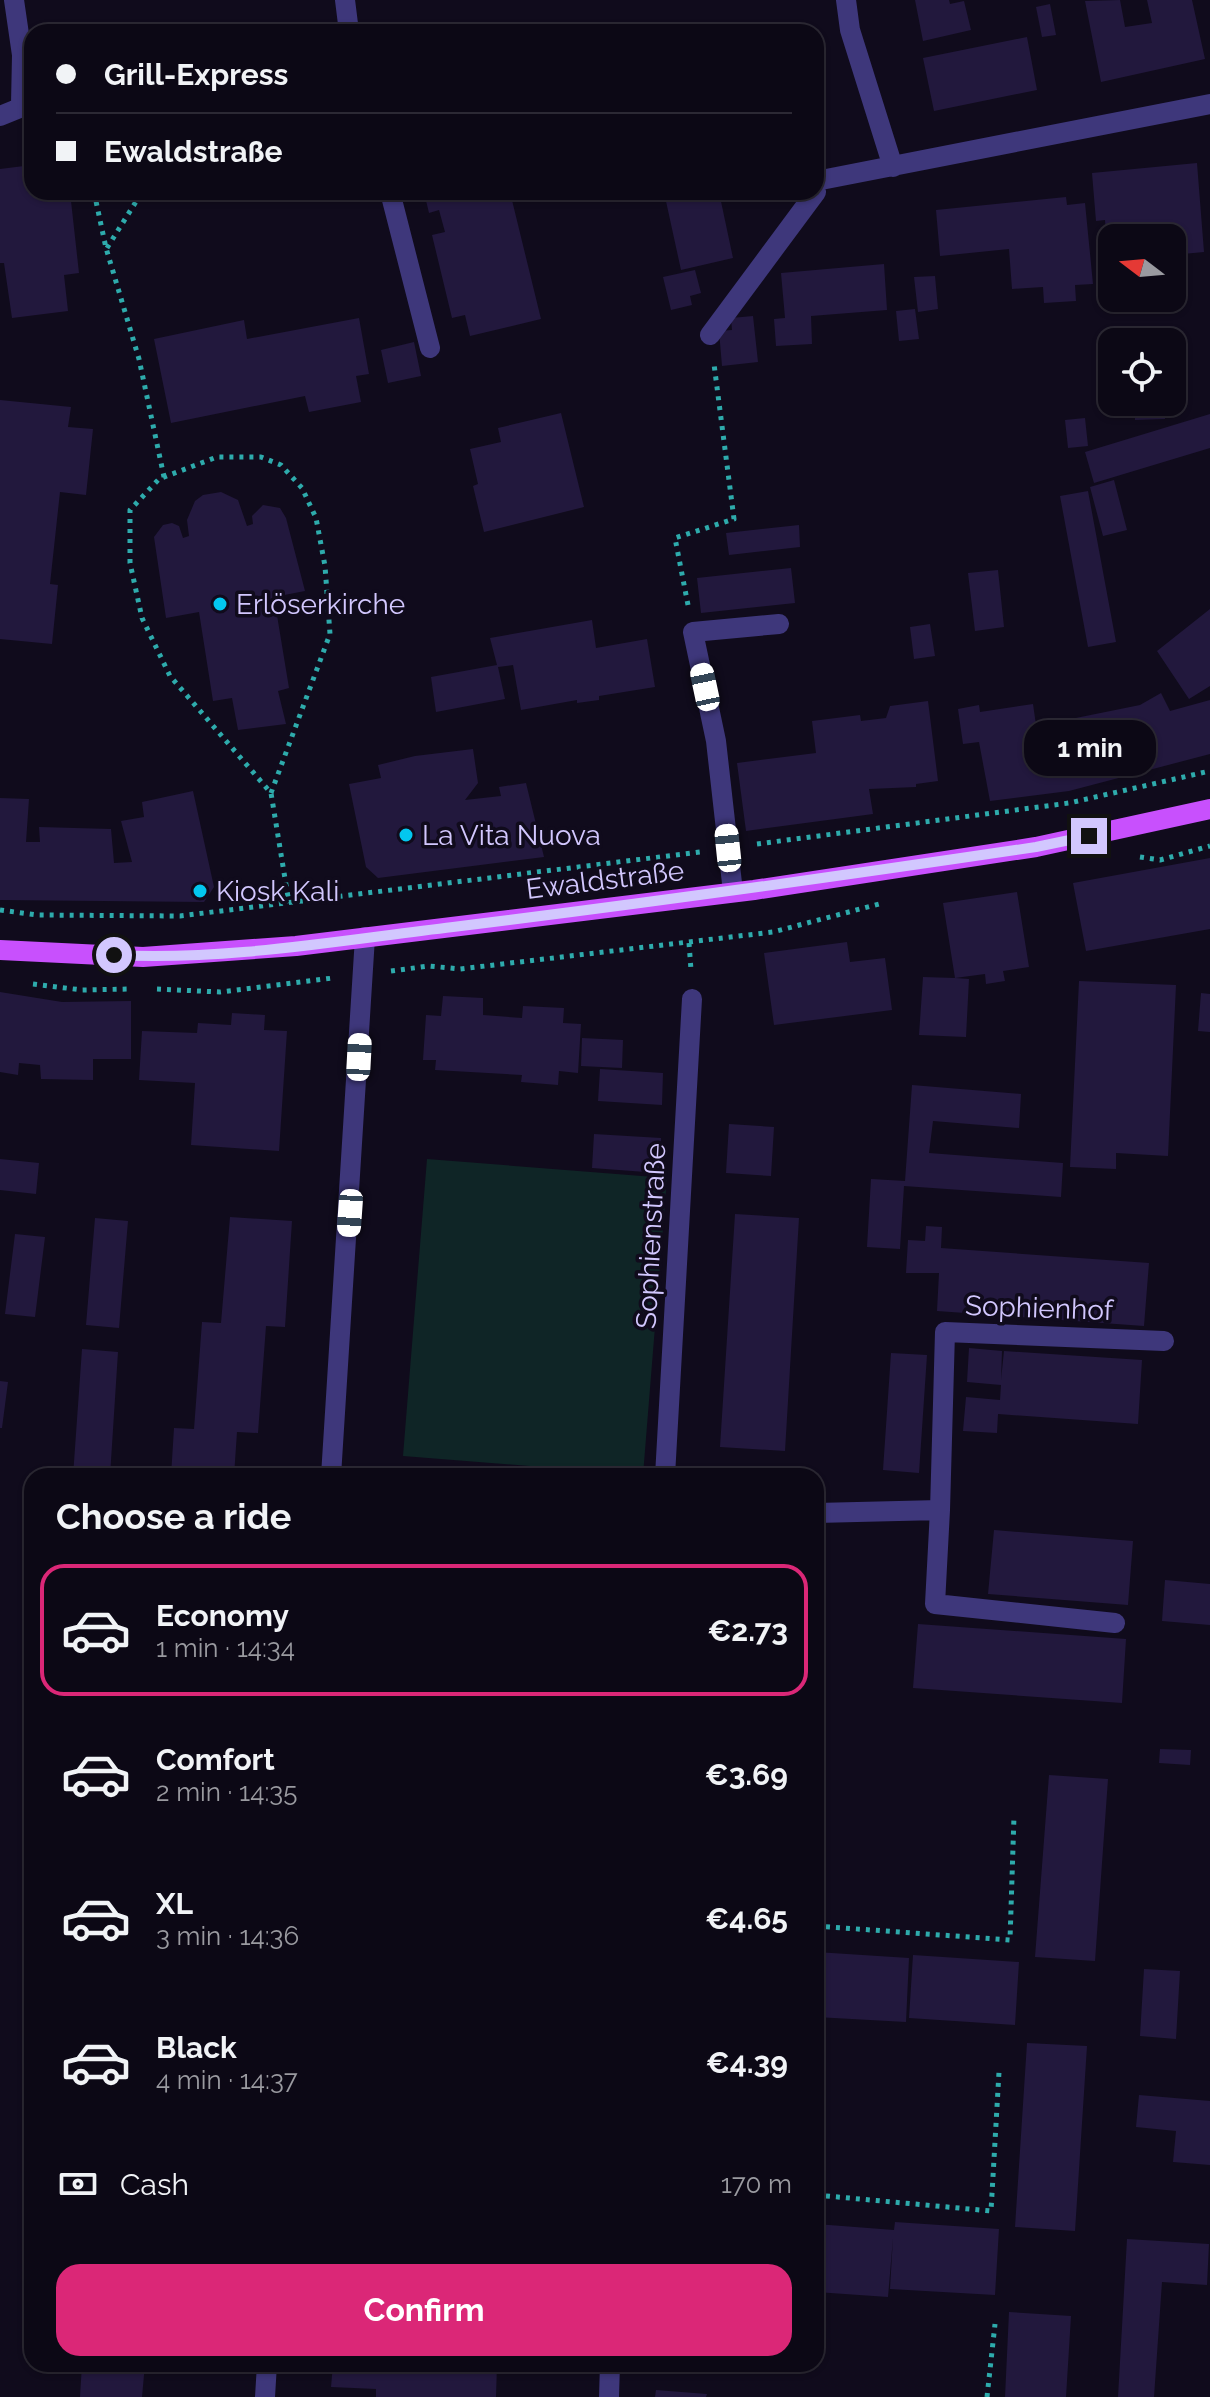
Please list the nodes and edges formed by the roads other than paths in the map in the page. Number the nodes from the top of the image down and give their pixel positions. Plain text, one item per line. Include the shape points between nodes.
1 (14, 0) edge
2 (345, 0) edge
3 (846, 0) edge
4 (343, 24) edge
5 (24, 80) edge
6 (1210, 104) edge
7 (24, 105) edge
8 (0, 116) edge
9 (893, 167) junction
10 (824, 184) edge
11 (392, 200) edge
12 (808, 200) edge
13 (710, 335) road end
14 (430, 348) dead end
15 (779, 624) dead end
16 (1210, 809) edge
17 (733, 892) junction
18 (365, 937) junction
19 (0, 950) edge
20 (692, 999) dead end
21 (1164, 1341) dead end
22 (332, 1468) edge
23 (665, 1468) edge
24 (940, 1510) junction
25 (824, 1513) edge
26 (1115, 1623) dead end
27 (267, 2372) edge
28 (610, 2372) edge
29 (265, 2397) edge
30 (609, 2397) edge

1 - 5 street
2 - 4 street
3 - 9 street via 850,30
6 - 9 street
7 - 8 street
9 - 10 street
11 - 14 street
12 - 13 street
15 - 17 street via 693,632 716,741
16 - 17 main road, Ewaldstraße via 1036,847
17 - 18 main road, Ewaldstraße
18 - 19 main road, Ewaldstraße via 143,957
18 - 22 street
20 - 23 street, Sophienstraße
21 - 24 street, Sophienhof via 945,1332
24 - 25 street
24 - 26 street, Sophienhof via 935,1604
27 - 29 street
28 - 30 street

